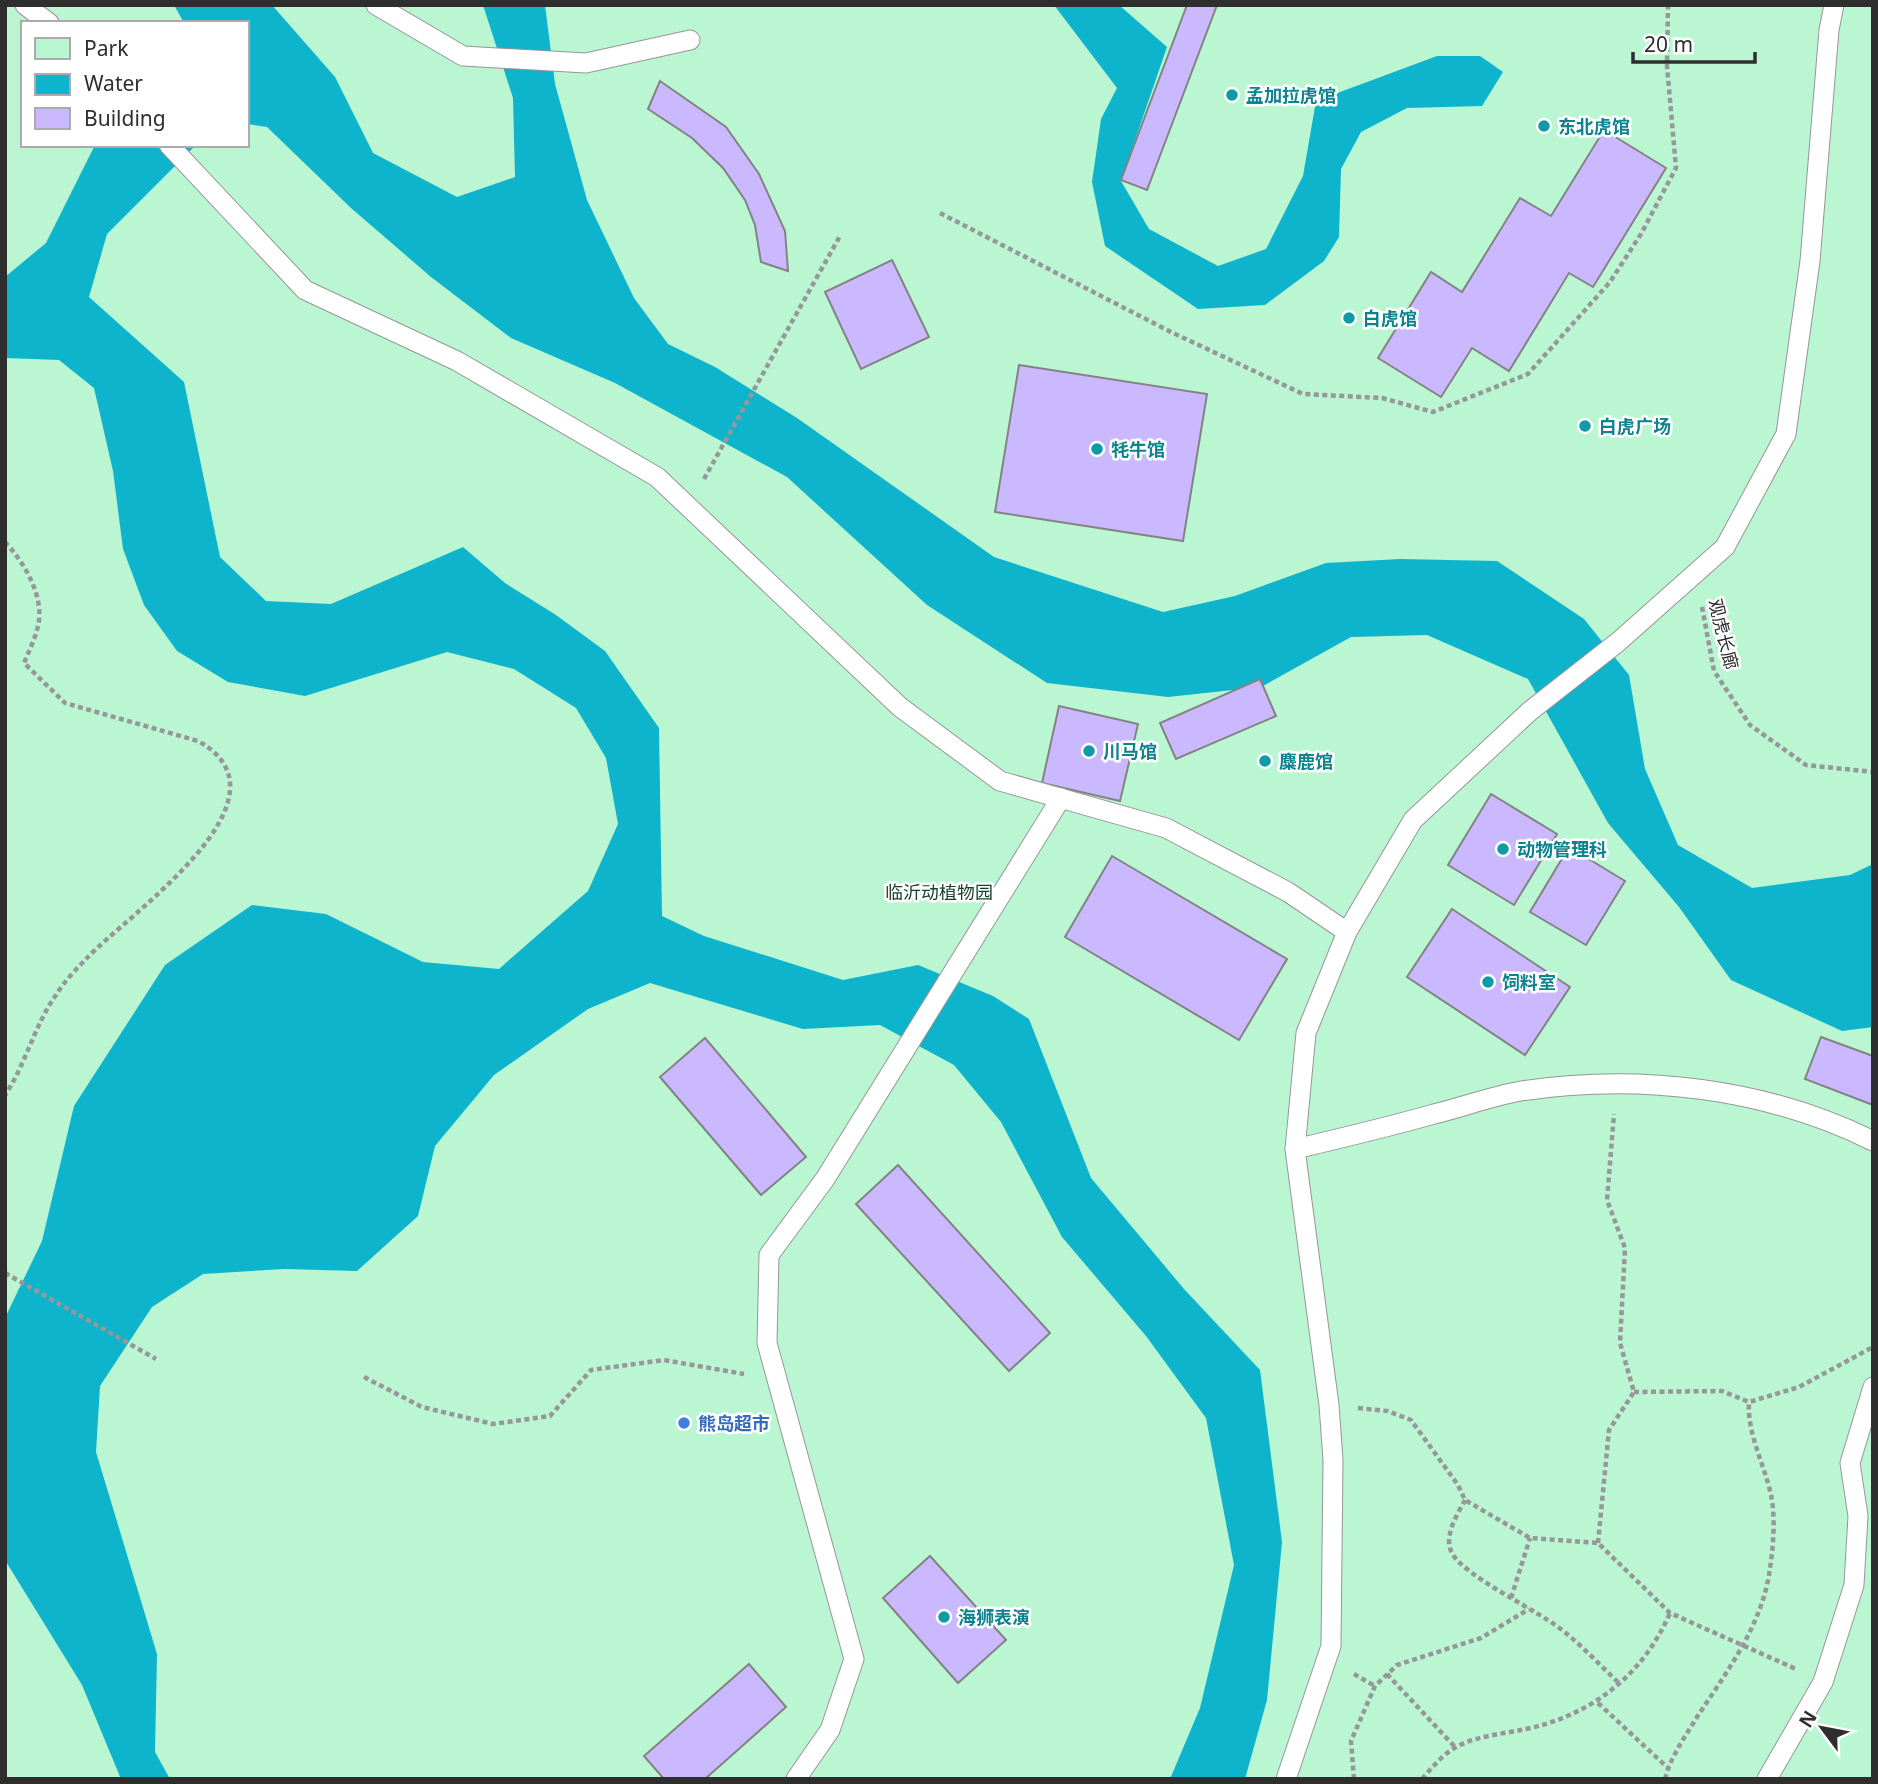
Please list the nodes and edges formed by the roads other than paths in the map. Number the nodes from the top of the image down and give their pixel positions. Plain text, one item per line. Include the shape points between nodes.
1 (26, 5) edge
2 (376, 5) edge
3 (1834, 5) edge
4 (46, 21) edge
5 (690, 40) dead end
6 (171, 147) edge
7 (1061, 798) junction
8 (1347, 932) junction
9 (1873, 1141) edge
10 (1295, 1149) junction
11 (1873, 1387) edge
12 (796, 1779) edge
13 (1286, 1779) edge
14 (1767, 1779) edge

1 - 4 lane
2 - 5 lane via 463,56 586,62
3 - 8 lane via 1810,261 1786,434 1725,547 1618,642 1530,711 1413,820
6 - 7 lane via 305,290 457,361 657,477 900,707 1000,781
7 - 8 lane via 1166,828 1288,892
7 - 12 lane via 825,1179 769,1255 767,1343 854,1659 830,1730
8 - 10 lane via 1307,1033
9 - 10 lane via 1761,1099 1617,1084 1520,1091
10 - 13 lane via 1333,1460 1331,1646
11 - 14 lane via 1850,1463 1857,1516 1854,1585 1823,1682

